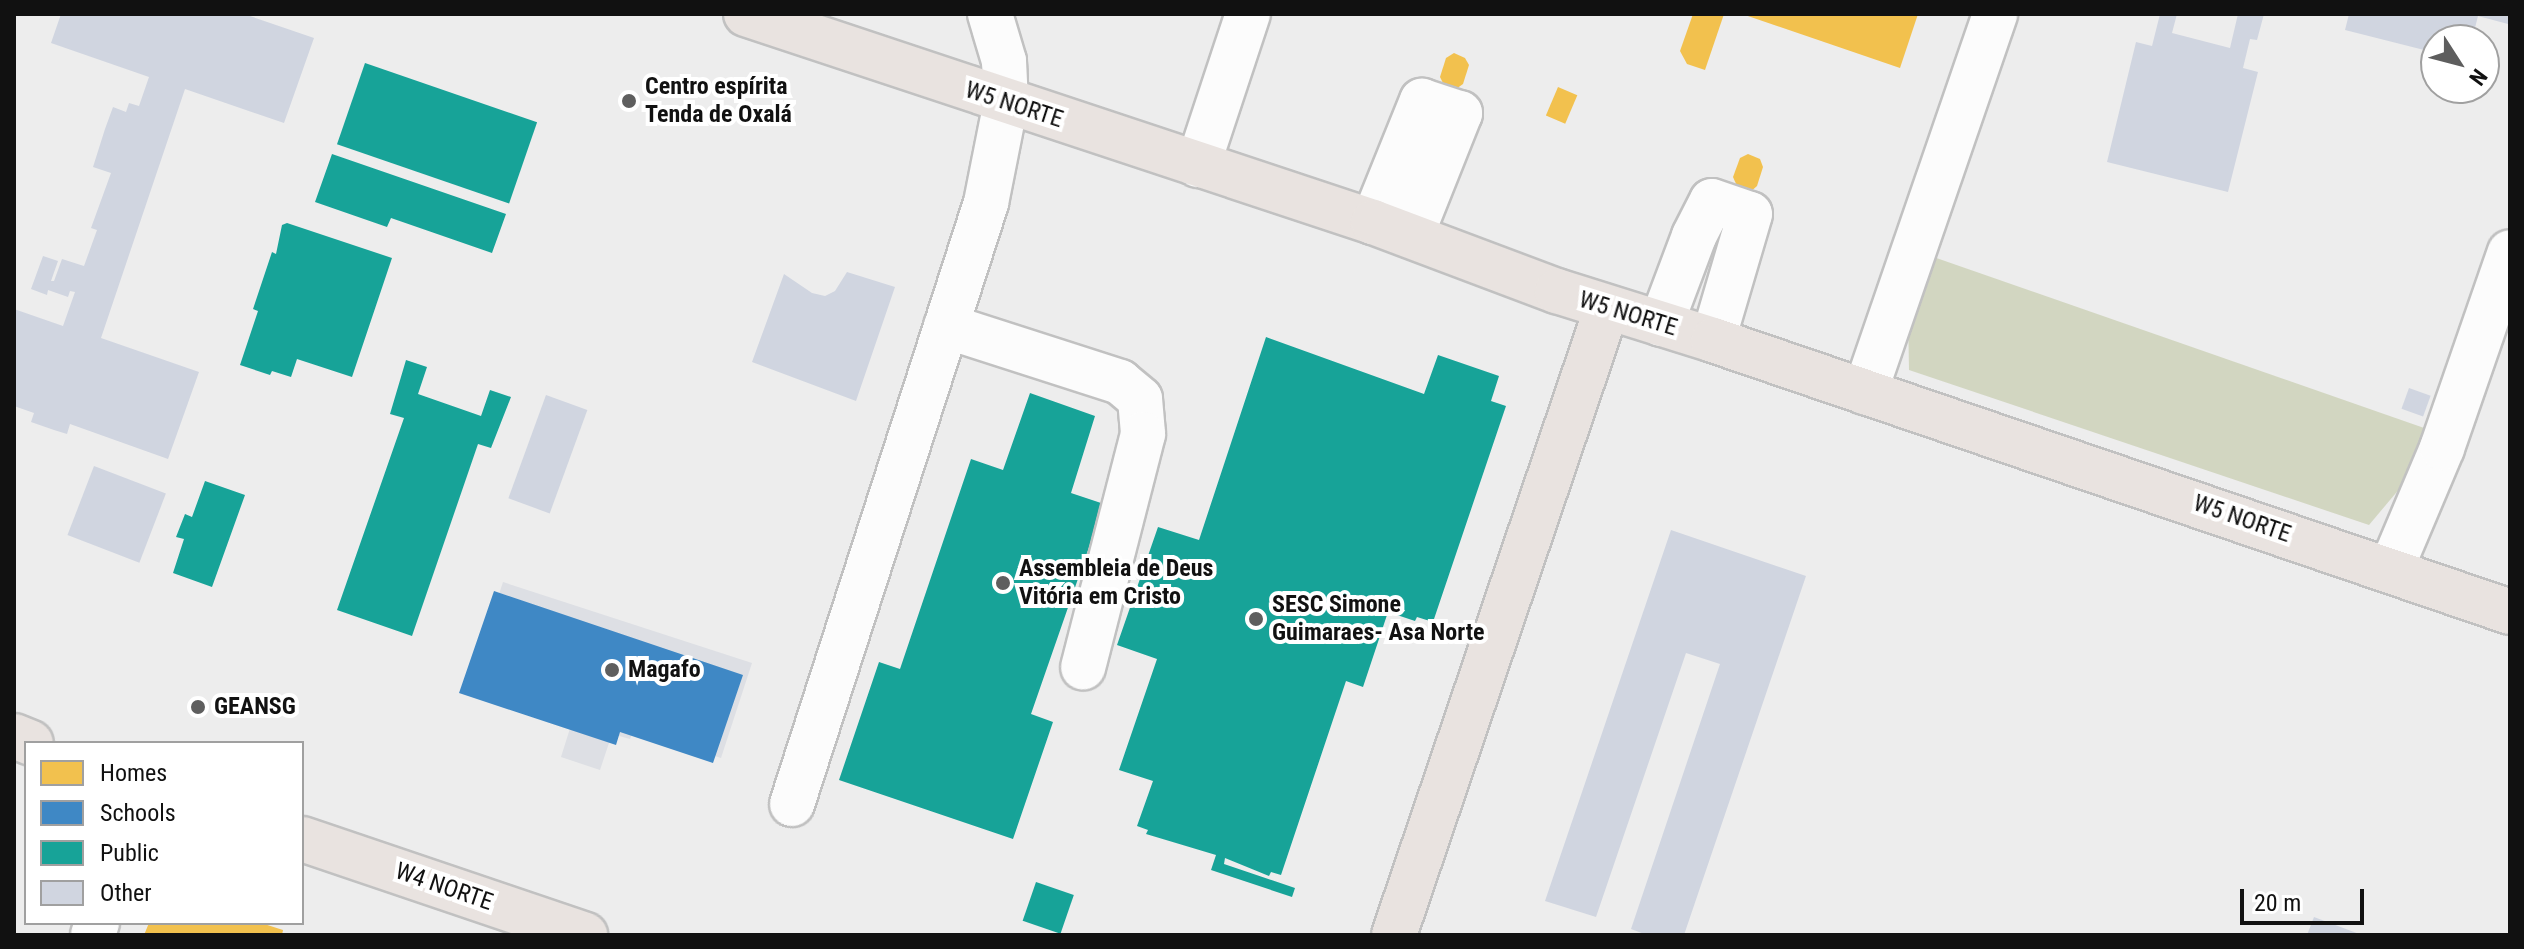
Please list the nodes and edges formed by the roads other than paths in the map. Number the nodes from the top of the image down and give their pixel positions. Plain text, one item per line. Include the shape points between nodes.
1 (746, 14) edge
2 (990, 14) edge
3 (1248, 14) edge
4 (1995, 14) edge
5 (1006, 102) junction
6 (1441, 107) dead end
7 (1198, 165) junction
8 (1392, 229) junction
9 (2510, 252) edge
10 (1607, 308) junction
11 (1661, 324) junction
12 (946, 326) junction
13 (1713, 340) junction
14 (1865, 392) junction
15 (2391, 569) junction
16 (2510, 612) edge
17 (1083, 667) dead end
18 (792, 804) dead end
19 (304, 840) edge
20 (585, 935) edge
21 (1394, 935) edge

1 - 5 main road, W5 NORTE
2 - 5 street via 1004,61
3 - 7 street
4 - 14 street
5 - 7 main road, W5 NORTE
5 - 12 street via 986,203
6 - 8 street
7 - 8 main road, W5 NORTE
8 - 10 main road, W5 NORTE
9 - 15 street via 2442,448
10 - 11 main road, W5 NORTE
10 - 21 main road
11 - 13 main road, W5 NORTE
11 - 13 street via 1694,236 1731,207
12 - 17 street via 1120,382 1140,399 1143,434
12 - 18 street
13 - 14 main road, W5 NORTE
14 - 15 main road, W5 NORTE
15 - 16 main road, W5 NORTE
19 - 20 main road, W4 NORTE

